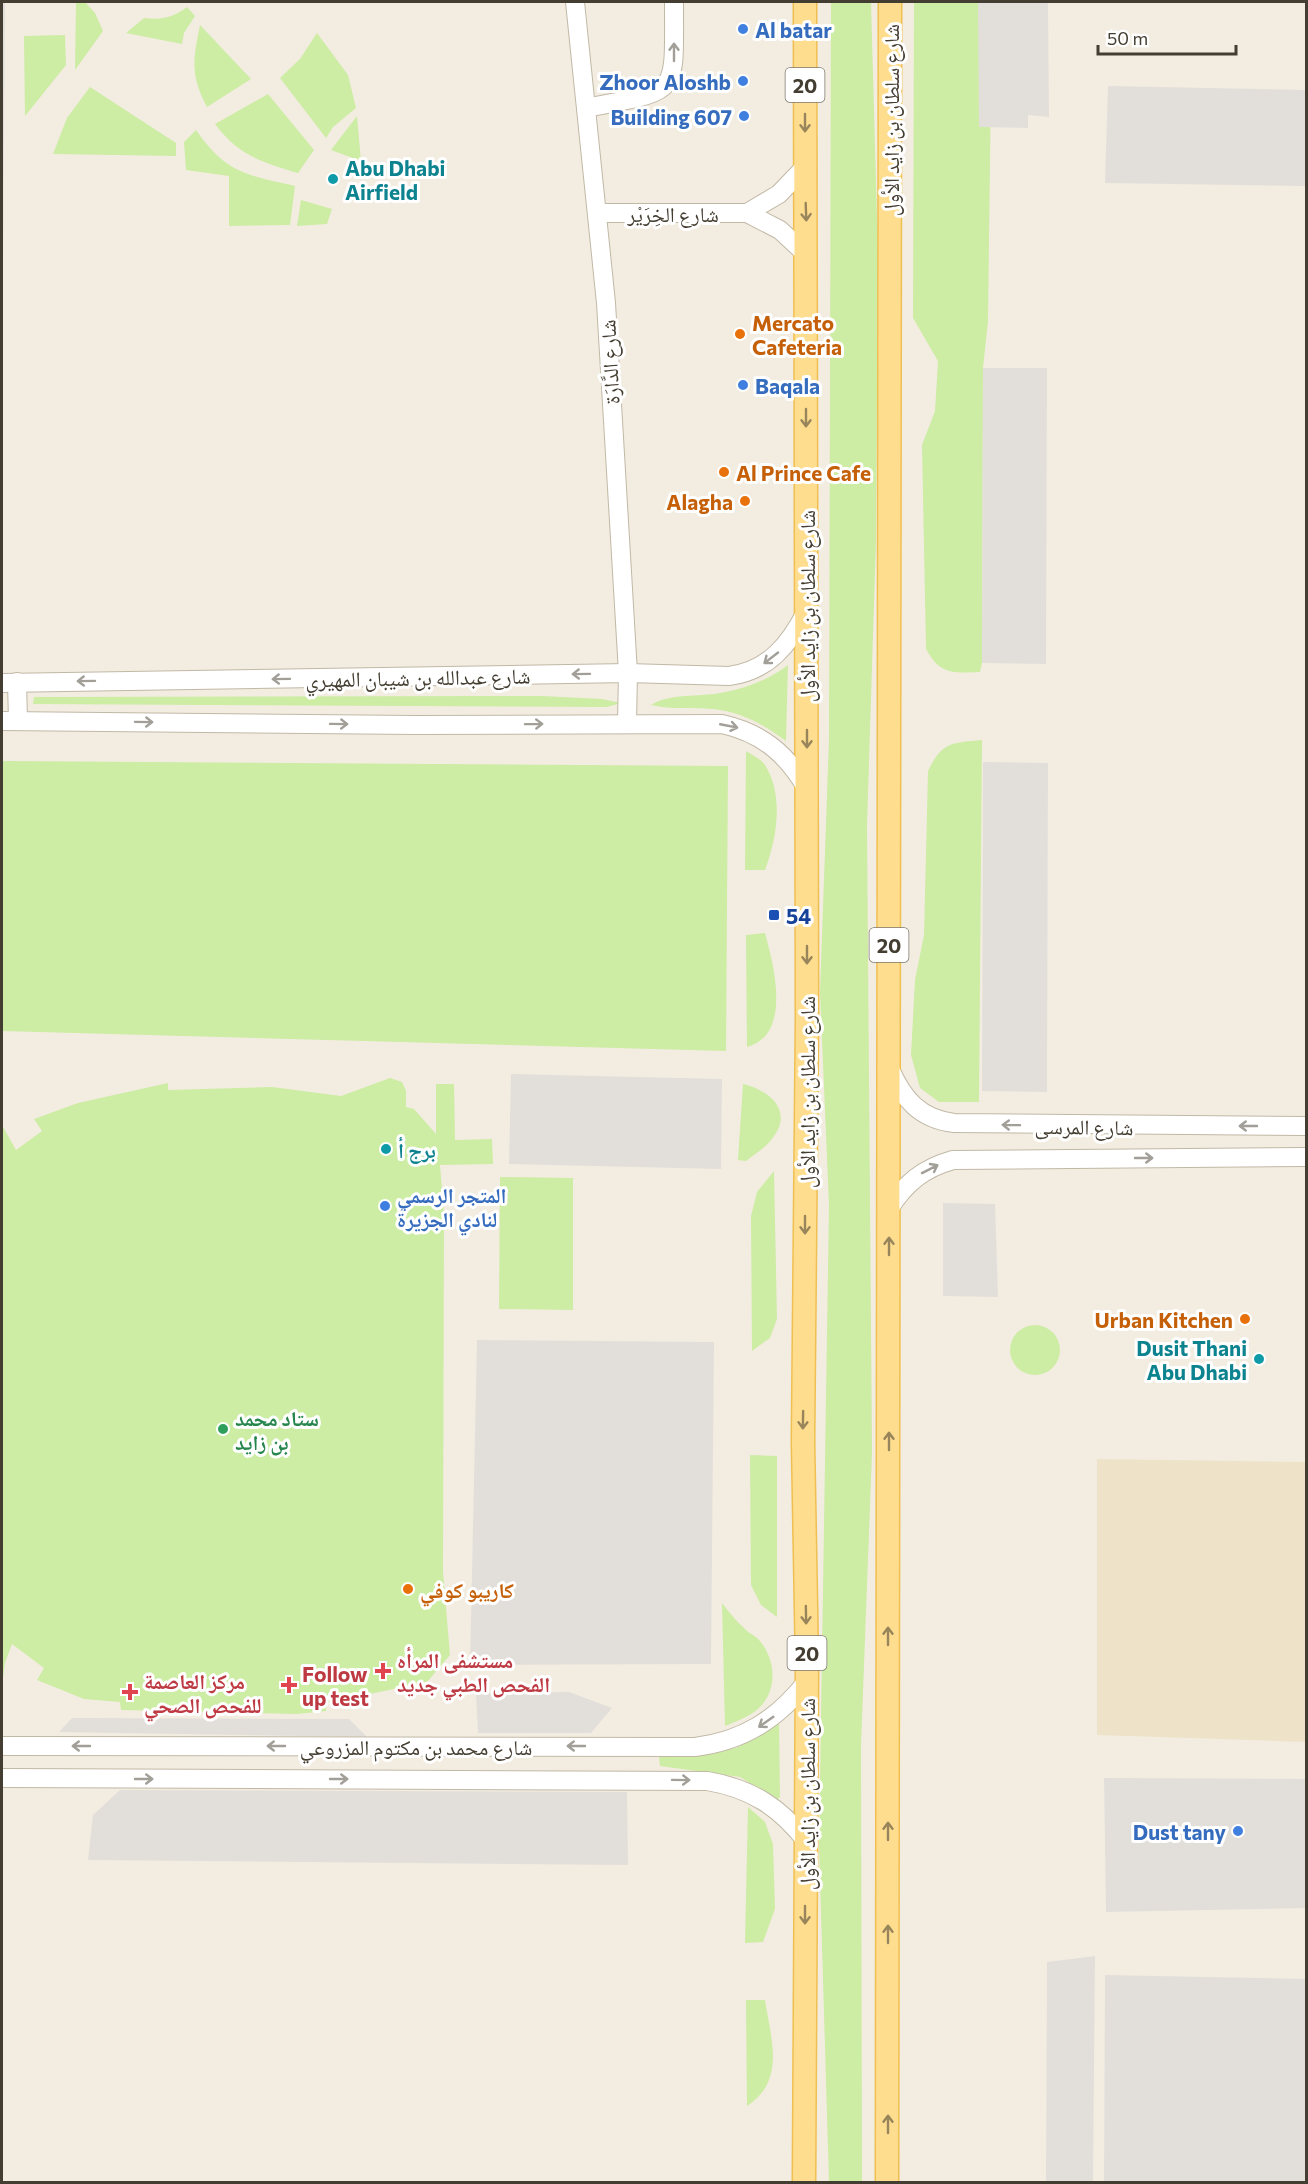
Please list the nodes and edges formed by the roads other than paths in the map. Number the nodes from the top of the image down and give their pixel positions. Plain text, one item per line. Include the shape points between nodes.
1 (575, 2) edge
2 (674, 2) edge
3 (805, 2) edge
4 (890, 2) edge
5 (586, 108) junction
6 (804, 168) junction
7 (598, 213) junction
8 (747, 213) junction
9 (807, 255) junction
10 (806, 612) junction
11 (628, 674) junction
12 (9, 682) edge
13 (10, 721) edge
14 (627, 723) junction
15 (807, 790) junction
16 (888, 1066) junction
17 (1109, 1126) junction
18 (1306, 1126) edge
19 (1306, 1157) edge
20 (1108, 1158) junction
21 (889, 1209) junction
22 (807, 1681) junction
23 (2, 1746) edge
24 (651, 1746) junction
25 (2, 1778) edge
26 (651, 1779) junction
27 (806, 1841) junction
28 (804, 2182) edge
29 (887, 2182) edge

1 - 5 street, شارع الدَّارَة
5 -> 2 street via 654,94 666,87 674,67
3 -> 6 main road, شارع سلطان بن زايد الأول / 20
4 - 16 main road, شارع سلطان بن زايد الأول / 20
5 - 7 street, شارع الدَّارَة
6 - 8 street, شارع الخِرَيْر via 779,194
6 -> 9 main road, شارع سلطان بن زايد الأول / 20
7 - 8 street, شارع الخِرَيْر
7 - 11 street, شارع الدَّارَة
8 - 9 street, شارع الخِرَيْر via 780,230
9 -> 10 main road, شارع سلطان بن زايد الأول / 20
10 -> 11 street, شارع عبدالله بن شيبان المهيري via 786,645 745,674
10 -> 15 main road, شارع سلطان بن زايد الأول / 20
11 -> 12 street, شارع عبدالله بن شيبان المهيري
11 - 14 street, شارع الدَّارَة
12 - 13 street
13 -> 14 street
14 -> 15 street via 699,723 740,728 761,737 780,752
15 -> 22 main road, شارع سلطان بن زايد الأول / 20 via 803,1442
17 -> 16 street, شارع المرسى via 942,1122 916,1109 904,1097
16 - 21 main road, شارع سلطان بن زايد الأول / 20
18 -> 17 street, شارع المرسى
17 - 20 street
20 -> 19 street, شارع المرسى
21 -> 20 street, شارع المرسى via 918,1175 953,1160
29 -> 21 main road, شارع سلطان بن زايد الأول / 20
22 -> 24 street, شارع محمد بن مكتوم المزروعي via 780,1711 747,1734 712,1745
22 - 27 main road, شارع سلطان بن زايد الأول / 20
24 -> 23 street, شارع محمد بن مكتوم المزروعي
24 - 26 street
25 -> 26 street, شارع محمد بن مكتوم المزروعي
26 -> 27 street, شارع محمد بن مكتوم المزروعي via 707,1781 746,1791 780,1812
27 -> 28 main road, شارع سلطان بن زايد الأول / 20

